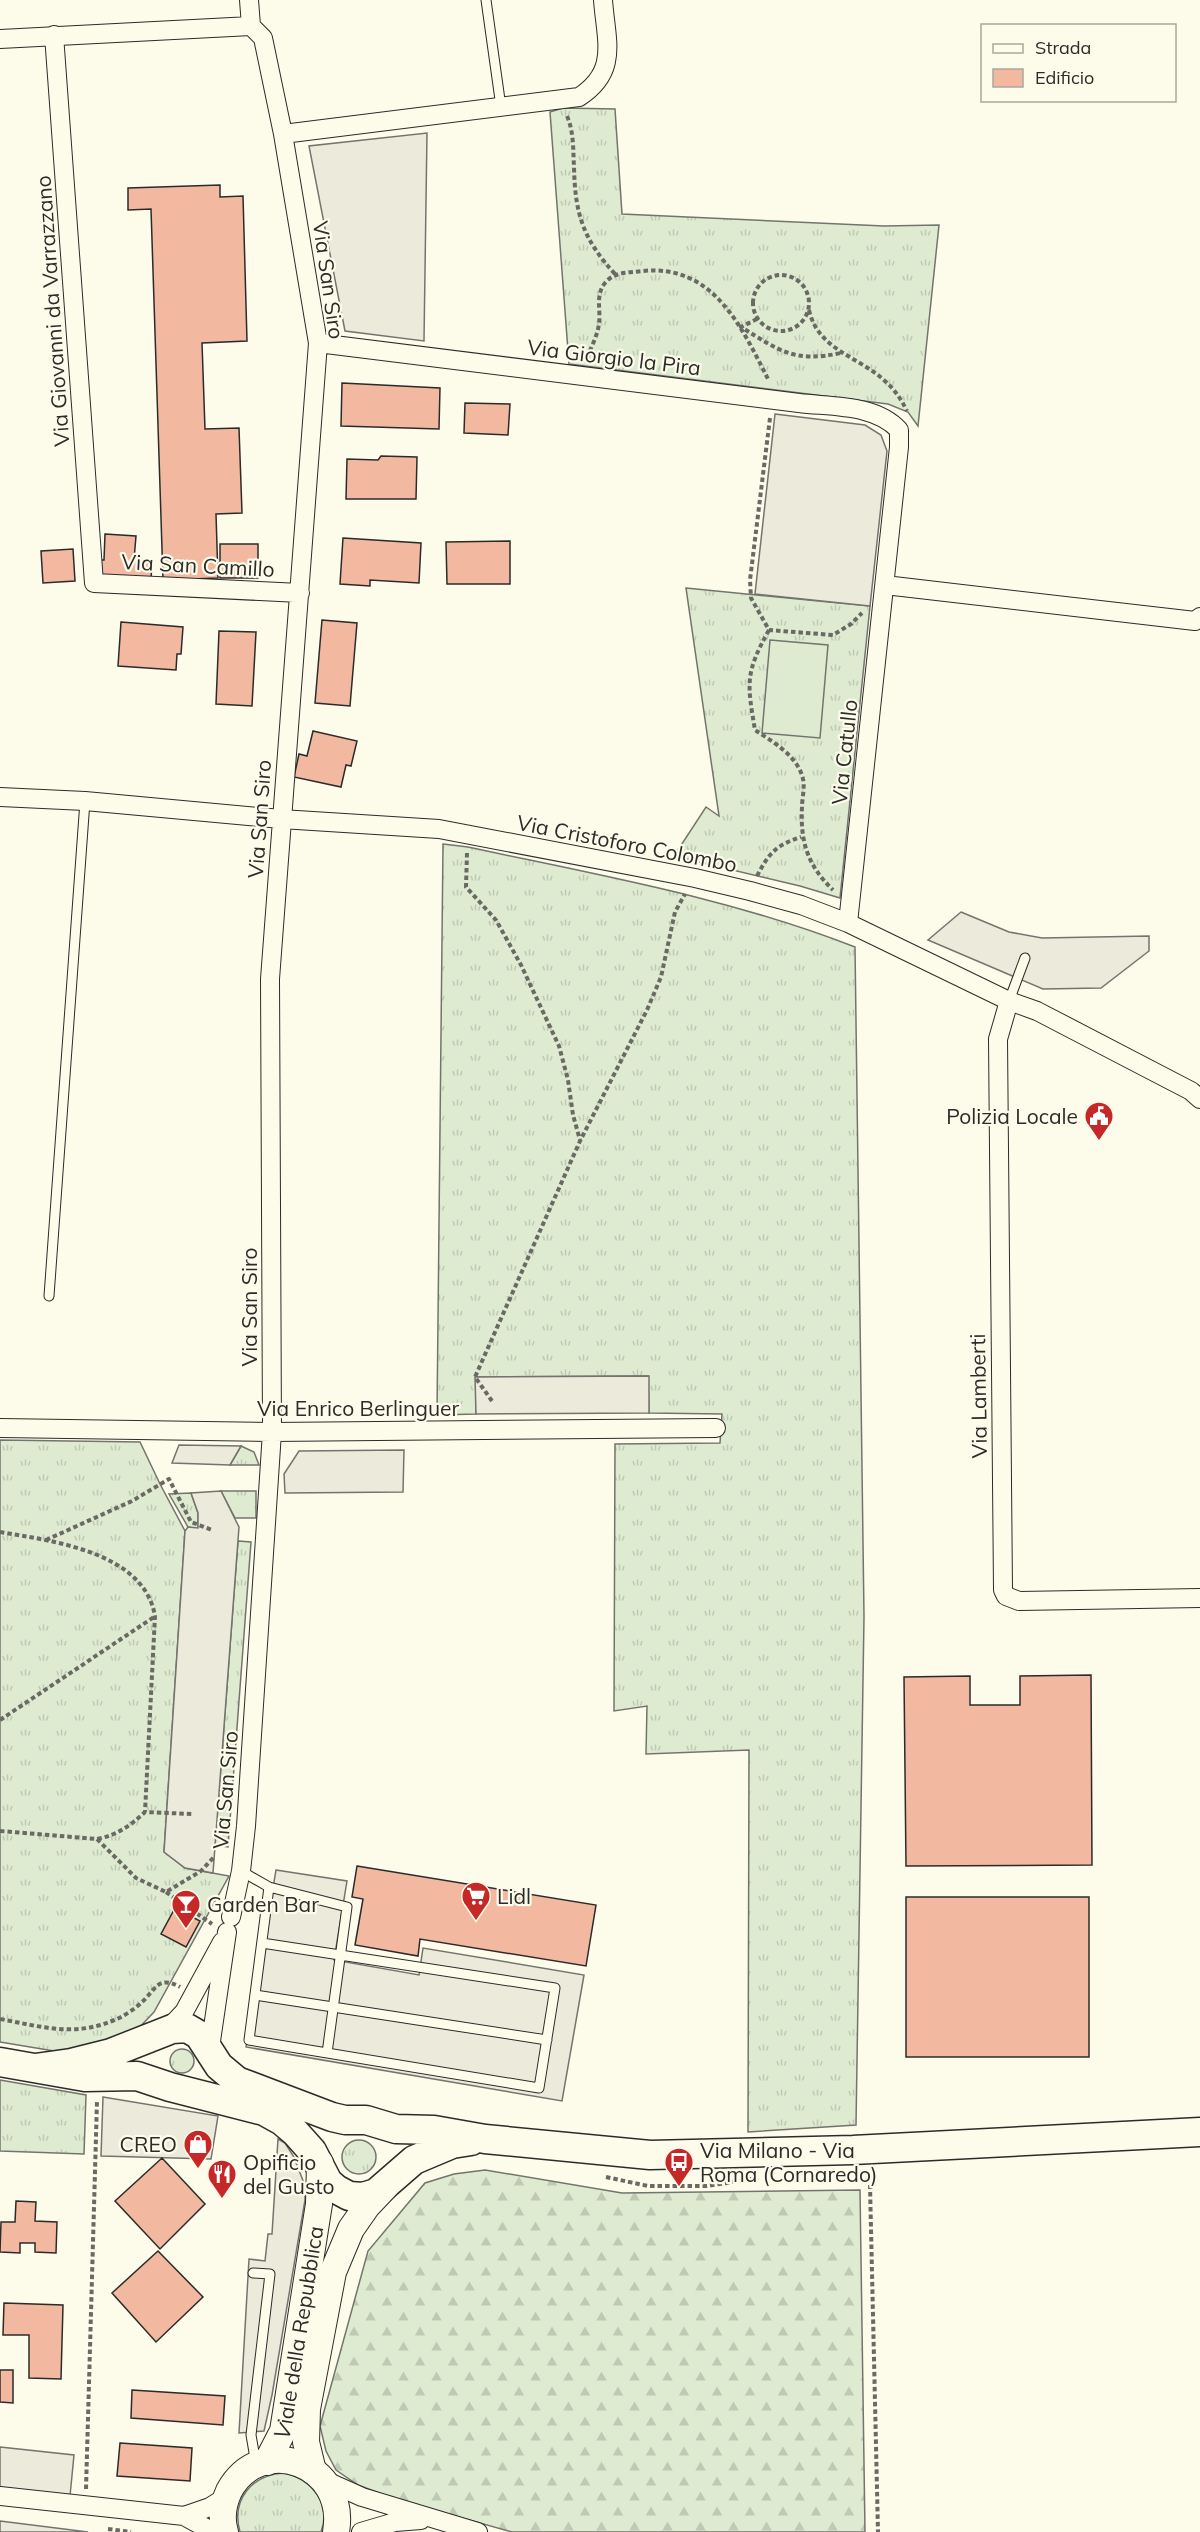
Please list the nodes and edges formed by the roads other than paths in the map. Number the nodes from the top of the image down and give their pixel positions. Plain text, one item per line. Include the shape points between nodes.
1 (249, 0) edge
2 (486, 0) edge
3 (603, 0) edge
4 (251, 26) junction
5 (54, 35) junction
6 (0, 39) edge
7 (501, 107) junction
8 (283, 134) junction
9 (318, 344) junction
10 (898, 430) joint
11 (94, 583) joint
12 (300, 592) junction
13 (884, 592) junction
14 (1200, 617) edge
15 (0, 797) edge
16 (85, 801) junction
17 (281, 819) junction
18 (849, 915) junction
19 (1025, 958) dead end
20 (1008, 1001) junction
21 (1200, 1100) edge
22 (49, 1296) dead end
23 (0, 1428) edge
24 (716, 1428) dead end
25 (272, 1432) junction
26 (1200, 1598) edge
27 (241, 1871) junction
28 (269, 1887) junction
29 (231, 1917) dead end
30 (262, 1943) junction
31 (340, 1955) junction
32 (255, 1995) junction
33 (333, 2007) junction
34 (166, 2031) junction
35 (547, 2040) junction
36 (327, 2053) junction
37 (213, 2057) junction
38 (0, 2062) edge
39 (34, 2068) junction
40 (170, 2087) junction
41 (363, 2121) junction
42 (1200, 2132) edge
43 (485, 2139) junction
44 (321, 2169) junction
45 (388, 2182) junction
46 (254, 2273) dead end
47 (261, 2464) junction
48 (319, 2475) junction
49 (0, 2496) edge
50 (226, 2497) junction
51 (184, 2516) junction
52 (431, 2519) junction
53 (213, 2532) edge
54 (225, 2532) edge
55 (336, 2532) edge
56 (361, 2532) edge
57 (478, 2532) edge

1 - 4 street
2 - 7 lane
3 - 7 street via 607,67 601,79 579,98
4 - 5 street
4 - 8 street, Via San Siro via 263,38
5 - 6 street
5 - 11 street, Via Giovanni da Varrazzano
7 - 8 street
8 - 9 street, Via San Siro
9 - 10 street, Via Giorgio la Pira via 876,413 890,420
9 - 12 street, Via San Siro
10 - 13 street, Via Catullo
11 - 12 street, Via San Camillo
12 - 17 street, Via San Siro
13 - 14 street via 1195,621
13 - 18 street, Via Catullo
15 - 16 street, Via Cristoforo Colombo
16 - 17 street, Via Cristoforo Colombo
16 - 22 lane
17 - 18 street, Via Cristoforo Colombo via 469,834 695,878
17 - 25 street, Via San Siro via 270,979
18 - 20 street, Via Cristoforo Colombo
19 - 20 lane
20 - 21 street, Via Cristoforo Colombo via 1048,1016 1191,1091
20 - 26 street, Via Lamberti via 998,1039 1003,1590 1006,1596 1019,1601
23 - 25 street, Via Enrico Berlinguer
24 - 25 street, Via Enrico Berlinguer
25 - 27 street, Via San Siro
27 - 28 lane
27 - 29 street, Via San Siro
28 - 30 lane
28 - 31 lane via 347,1907
30 - 31 lane
30 - 32 lane
31 - 33 lane
31 - 35 lane via 555,1988
32 - 33 lane
32 - 36 lane via 249,2040
33 - 35 lane
33 - 36 lane
34 - 37 main road via 192,2030
34 - 37 street via 184,2012 227,1932 211,2041
34 - 39 main road via 111,2053
34 - 40 main road via 155,2041 150,2060 155,2076
35 - 36 lane via 538,2088
37 - 41 main road via 226,2073 246,2085 333,2117
38 - 39 main road
39 - 40 main road via 85,2077 131,2075
40 - 44 main road via 273,2116 307,2145
41 - 43 main road via 396,2129 434,2130
41 - 44 main road via 338,2125 326,2136 320,2150
41 - 45 main road via 387,2131 397,2151 397,2165
42 - 43 main road via 853,2150 650,2155
43 - 45 main road via 433,2151 408,2164
44 - 45 main road via 334,2188 349,2196 368,2196
44 - 47 street, Viale della Repubblica via 283,2431
45 - 48 street, Viale della Repubblica via 355,2223 333,2272 307,2409 306,2442
46 - 47 lane via 270,2274 251,2435
47 - 48 street via 283,2460 299,2463
47 - 50 street via 238,2479
48 - 52 street via 362,2497
48 - 55 street, Viale della Repubblica via 337,2504
49 - 51 street
50 - 51 street
50 - 54 street
51 - 53 street
52 - 56 street via 395,2522
52 - 57 street

